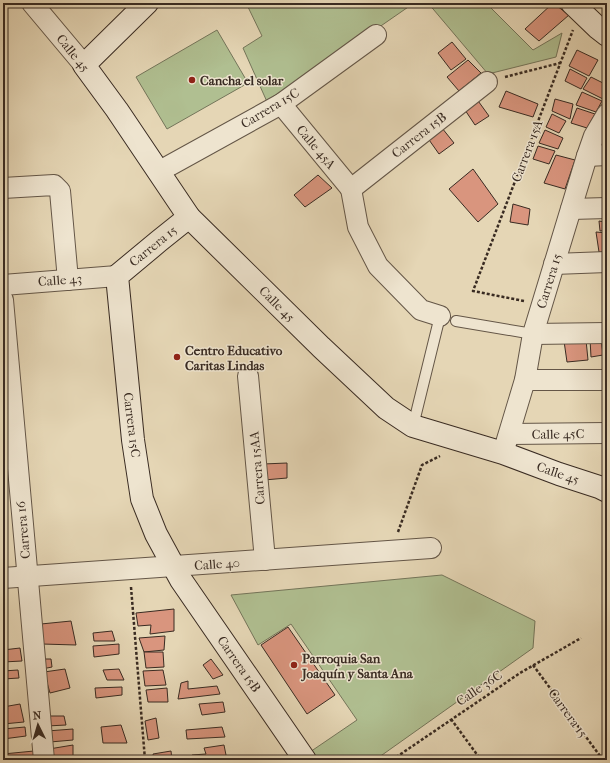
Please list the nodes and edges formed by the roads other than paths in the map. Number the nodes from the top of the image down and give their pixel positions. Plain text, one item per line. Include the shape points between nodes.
1 (32, 3) edge
2 (147, 3) edge
3 (576, 7) edge
4 (376, 35) dead end
5 (607, 35) edge
6 (84, 65) junction
7 (487, 82) road end
8 (281, 104) junction
9 (607, 114) edge
10 (607, 155) edge
11 (587, 156) junction
12 (158, 172) junction
13 (3, 188) edge
14 (352, 189) junction
15 (607, 208) edge
16 (571, 209) junction
17 (190, 217) junction
18 (607, 262) edge
19 (554, 264) junction
20 (117, 276) junction
21 (68, 280) junction
22 (3, 285) edge
23 (3, 300) edge
24 (448, 318) junction
25 (607, 332) edge
26 (533, 334) junction
27 (248, 376) dead end
28 (525, 380) junction
29 (607, 380) edge
30 (414, 426) junction
31 (607, 433) edge
32 (506, 444) junction
33 (604, 488) edge
34 (431, 548) dead end
35 (265, 560) junction
36 (174, 567) junction
37 (28, 577) junction
38 (3, 578) edge
39 (44, 760) edge
40 (304, 760) edge

1 - 6 street, Calle 45
2 - 6 street
3 - 5 street
4 - 8 street, Carrera 15C
6 - 12 street, Calle 45
7 - 14 street, Carrera 15B
8 - 12 street, Carrera 15C
8 - 14 street, Calle 45A
9 - 11 street, Carrera 15 via 594,136
10 - 11 street
11 - 16 street, Carrera 15
12 - 17 street, Calle 45
13 - 21 street via 54,186 60,191
14 - 24 street via 358,227 378,266 421,310
15 - 16 street
16 - 19 street, Carrera 15
17 - 20 street, Carrera 15
17 - 30 street, Calle 45 via 315,342 386,408
18 - 19 street
19 - 26 street, Carrera 15
20 - 21 street, Calle 43
20 - 36 street, Carrera 15C via 133,440 142,499 156,534
21 - 22 street, Calle 43
23 - 37 street, Carrera 16
24 - 26 lane
24 - 30 lane
25 - 26 street
26 - 28 street, Carrera 15
27 - 35 street, Carrera 15AA
28 - 29 street
28 - 32 street, Carrera 15
30 - 32 street, Calle 45 via 464,442
31 - 32 street, Calle 45C
32 - 33 street, Calle 45 via 559,474
34 - 35 street, Calle 40
35 - 36 street, Calle 40
36 - 37 street, Calle 40
36 - 40 street, Carrera 15B
37 - 38 street, Calle 40
37 - 39 street, Carrera 16

